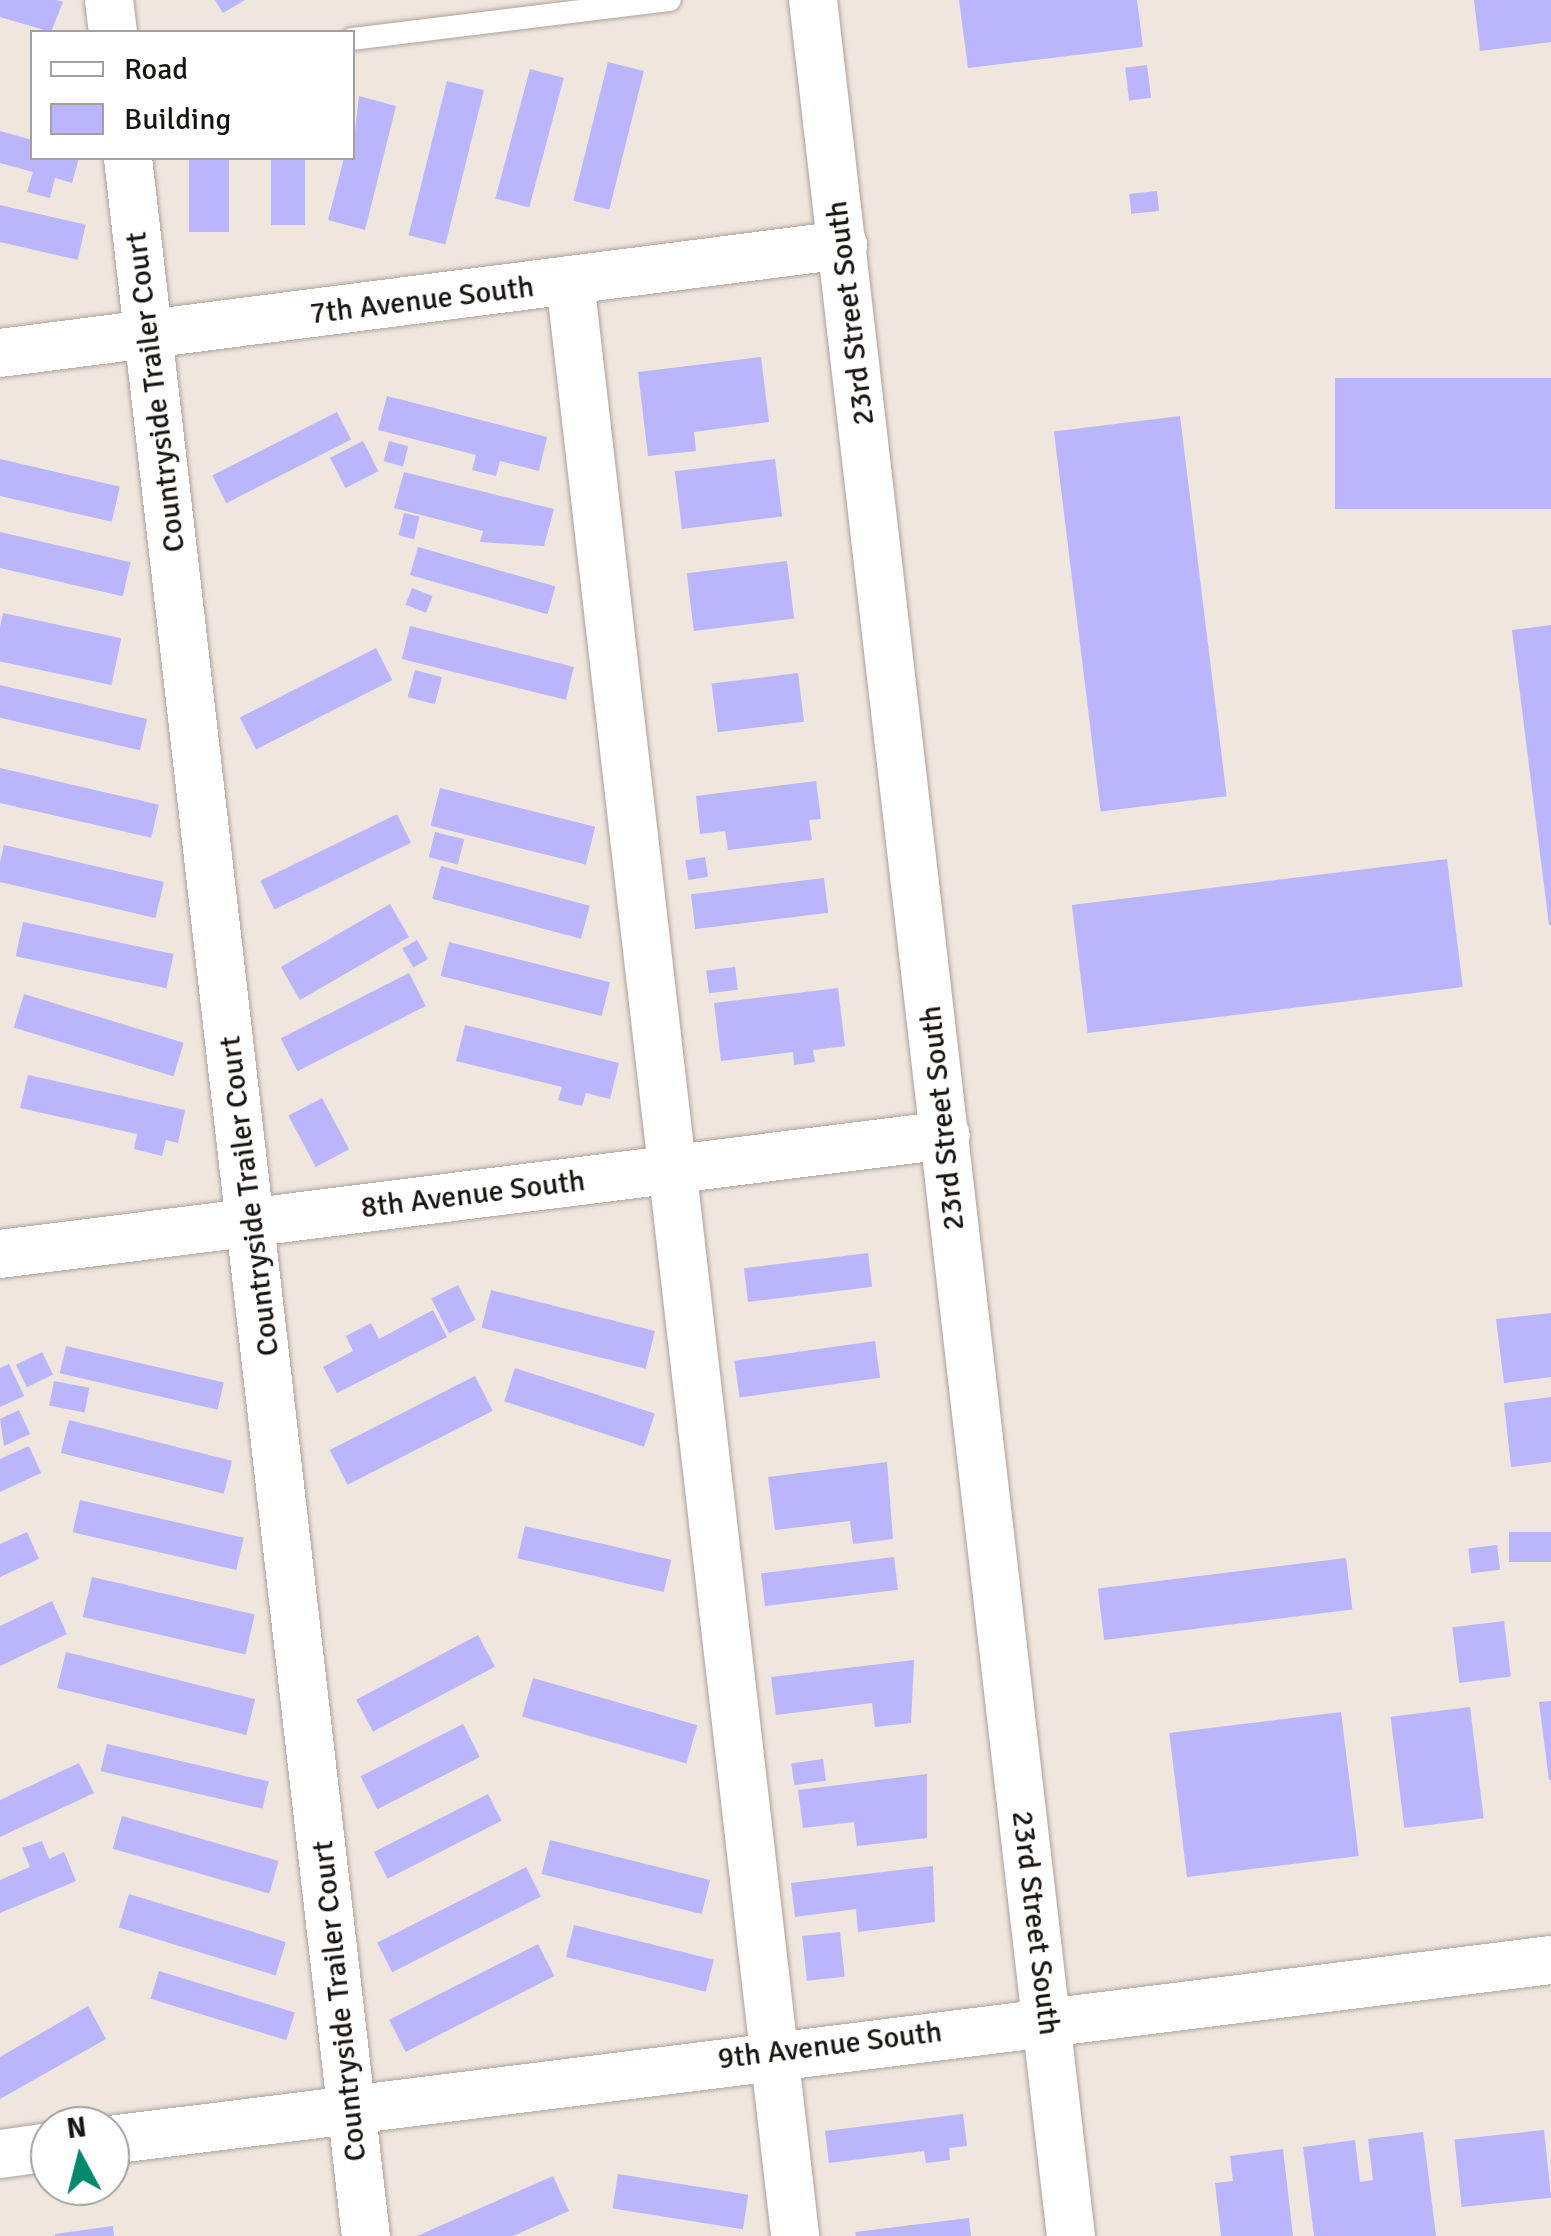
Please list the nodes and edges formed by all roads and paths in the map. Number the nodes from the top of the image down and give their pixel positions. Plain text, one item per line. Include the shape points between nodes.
1 (109, 0) edge
2 (670, 0) edge
3 (813, 0) edge
4 (113, 30) edge
5 (355, 40) edge
6 (128, 160) edge
7 (843, 245) junction
8 (570, 281) junction
9 (149, 336) junction
10 (0, 353) edge
11 (946, 1135) junction
12 (671, 1171) junction
13 (253, 1221) junction
14 (0, 1254) edge
15 (1551, 1960) edge
16 (1048, 2020) junction
17 (773, 2052) junction
18 (352, 2110) junction
19 (130, 2138) edge
20 (30, 2150) edge
21 (0, 2154) edge
22 (366, 2236) edge
23 (795, 2236) edge
24 (1071, 2236) edge

1 - 4 street
2 - 5 lane
3 - 7 street, 23rd Street South
6 - 9 street, Countryside Trailer Court
7 - 8 street, 7th Avenue South
7 - 11 street, 23rd Street South
8 - 9 street, 7th Avenue South
8 - 12 street
9 - 10 street, 7th Avenue South
9 - 13 street, Countryside Trailer Court
11 - 12 street, 8th Avenue South
11 - 16 street, 23rd Street South
12 - 13 street, 8th Avenue South
12 - 17 street
13 - 14 street, 8th Avenue South
13 - 18 street, Countryside Trailer Court
15 - 16 street, 9th Avenue South
16 - 17 street, 9th Avenue South
16 - 24 street, 23rd Street South
17 - 18 street, 9th Avenue South
17 - 23 street
18 - 19 street, 9th Avenue South
18 - 22 street, Countryside Trailer Court
20 - 21 street

